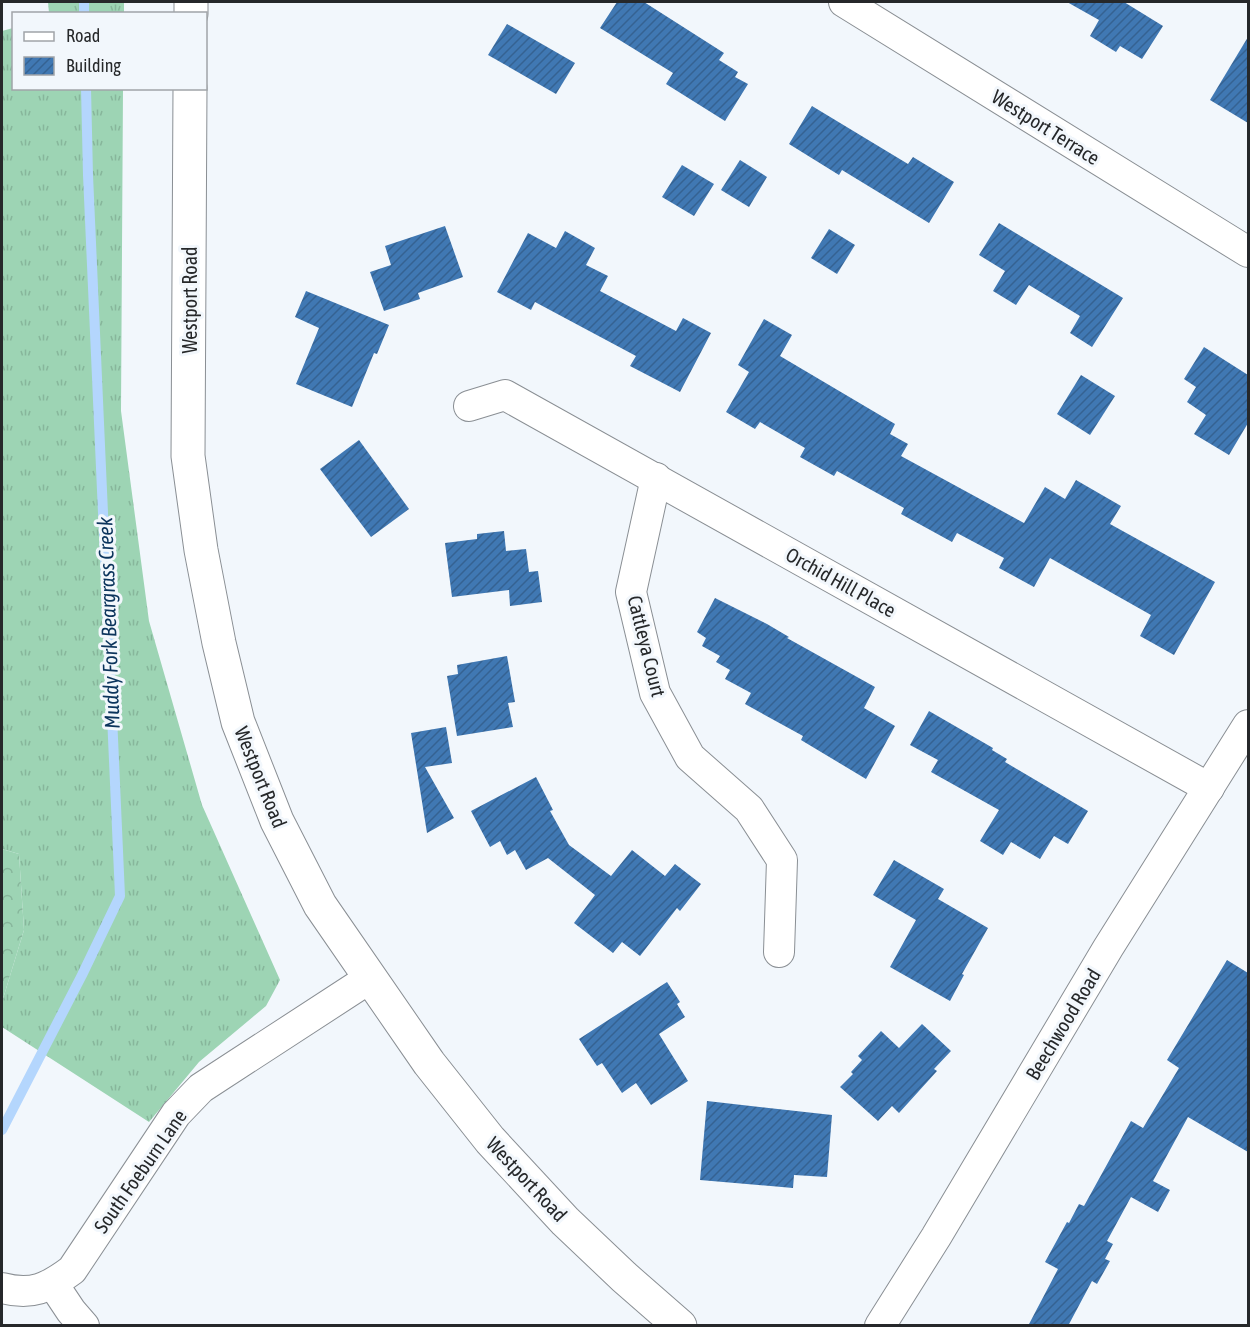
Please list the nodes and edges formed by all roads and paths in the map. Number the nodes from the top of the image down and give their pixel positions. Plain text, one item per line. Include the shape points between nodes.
1 (844, 2) edge
2 (190, 90) edge
3 (1248, 252) edge
4 (469, 406) dead end
5 (656, 478) junction
6 (1248, 725) edge
7 (1209, 788) junction
8 (779, 952) dead end
9 (370, 978) junction
10 (53, 1284) junction
11 (2, 1288) edge
12 (84, 1326) edge
13 (680, 1326) edge
14 (880, 1326) edge

1 - 3 street, Westport Terrace
2 - 9 main road, Westport Road via 188,456 219,643 238,722 277,821 320,905
4 - 5 street, Orchid Hill Place via 505,395
5 - 7 street, Orchid Hill Place
5 - 8 street, Cattleya Court via 630,592 655,693 690,757 749,809 782,860
6 - 7 street, Beechwood Road
7 - 14 street, Beechwood Road
9 - 10 street, South Foeburn Lane via 201,1088 176,1114 72,1270
9 - 13 main road, Westport Road via 429,1063 490,1140 565,1221
10 - 11 street, South Foeburn Lane via 30,1292
10 - 12 street

